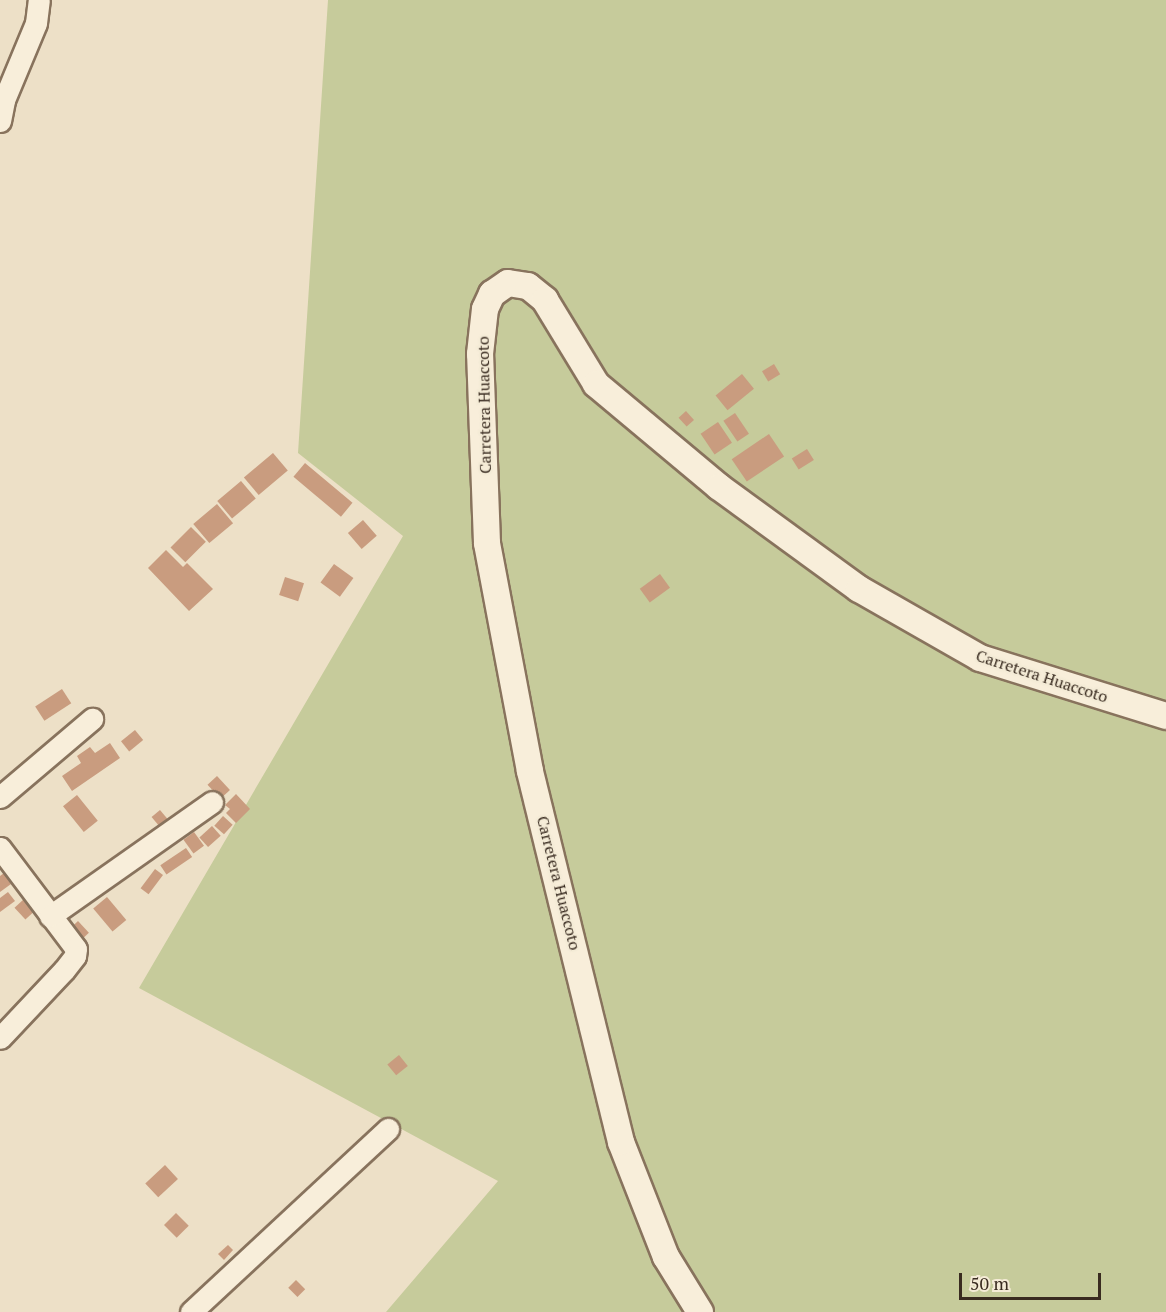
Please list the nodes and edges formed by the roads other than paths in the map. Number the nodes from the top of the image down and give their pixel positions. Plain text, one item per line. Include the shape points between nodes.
1 (39, 0) edge
2 (0, 120) edge
3 (1166, 716) edge
4 (92, 719) dead end
5 (0, 797) edge
6 (212, 802) dead end
7 (0, 848) edge
8 (51, 916) junction
9 (0, 1038) edge
10 (388, 1129) dead end
11 (191, 1312) edge
12 (700, 1312) edge

1 - 2 street via 36,23 4,100
3 - 12 street, Carretera Huaccoto via 980,658 859,589 719,487 596,384 545,300 528,285 508,283 492,294 485,309 480,354 487,543 530,771 621,1142 666,1257
4 - 5 street
6 - 8 street
7 - 8 street
8 - 9 street via 76,948 75,956
10 - 11 street

